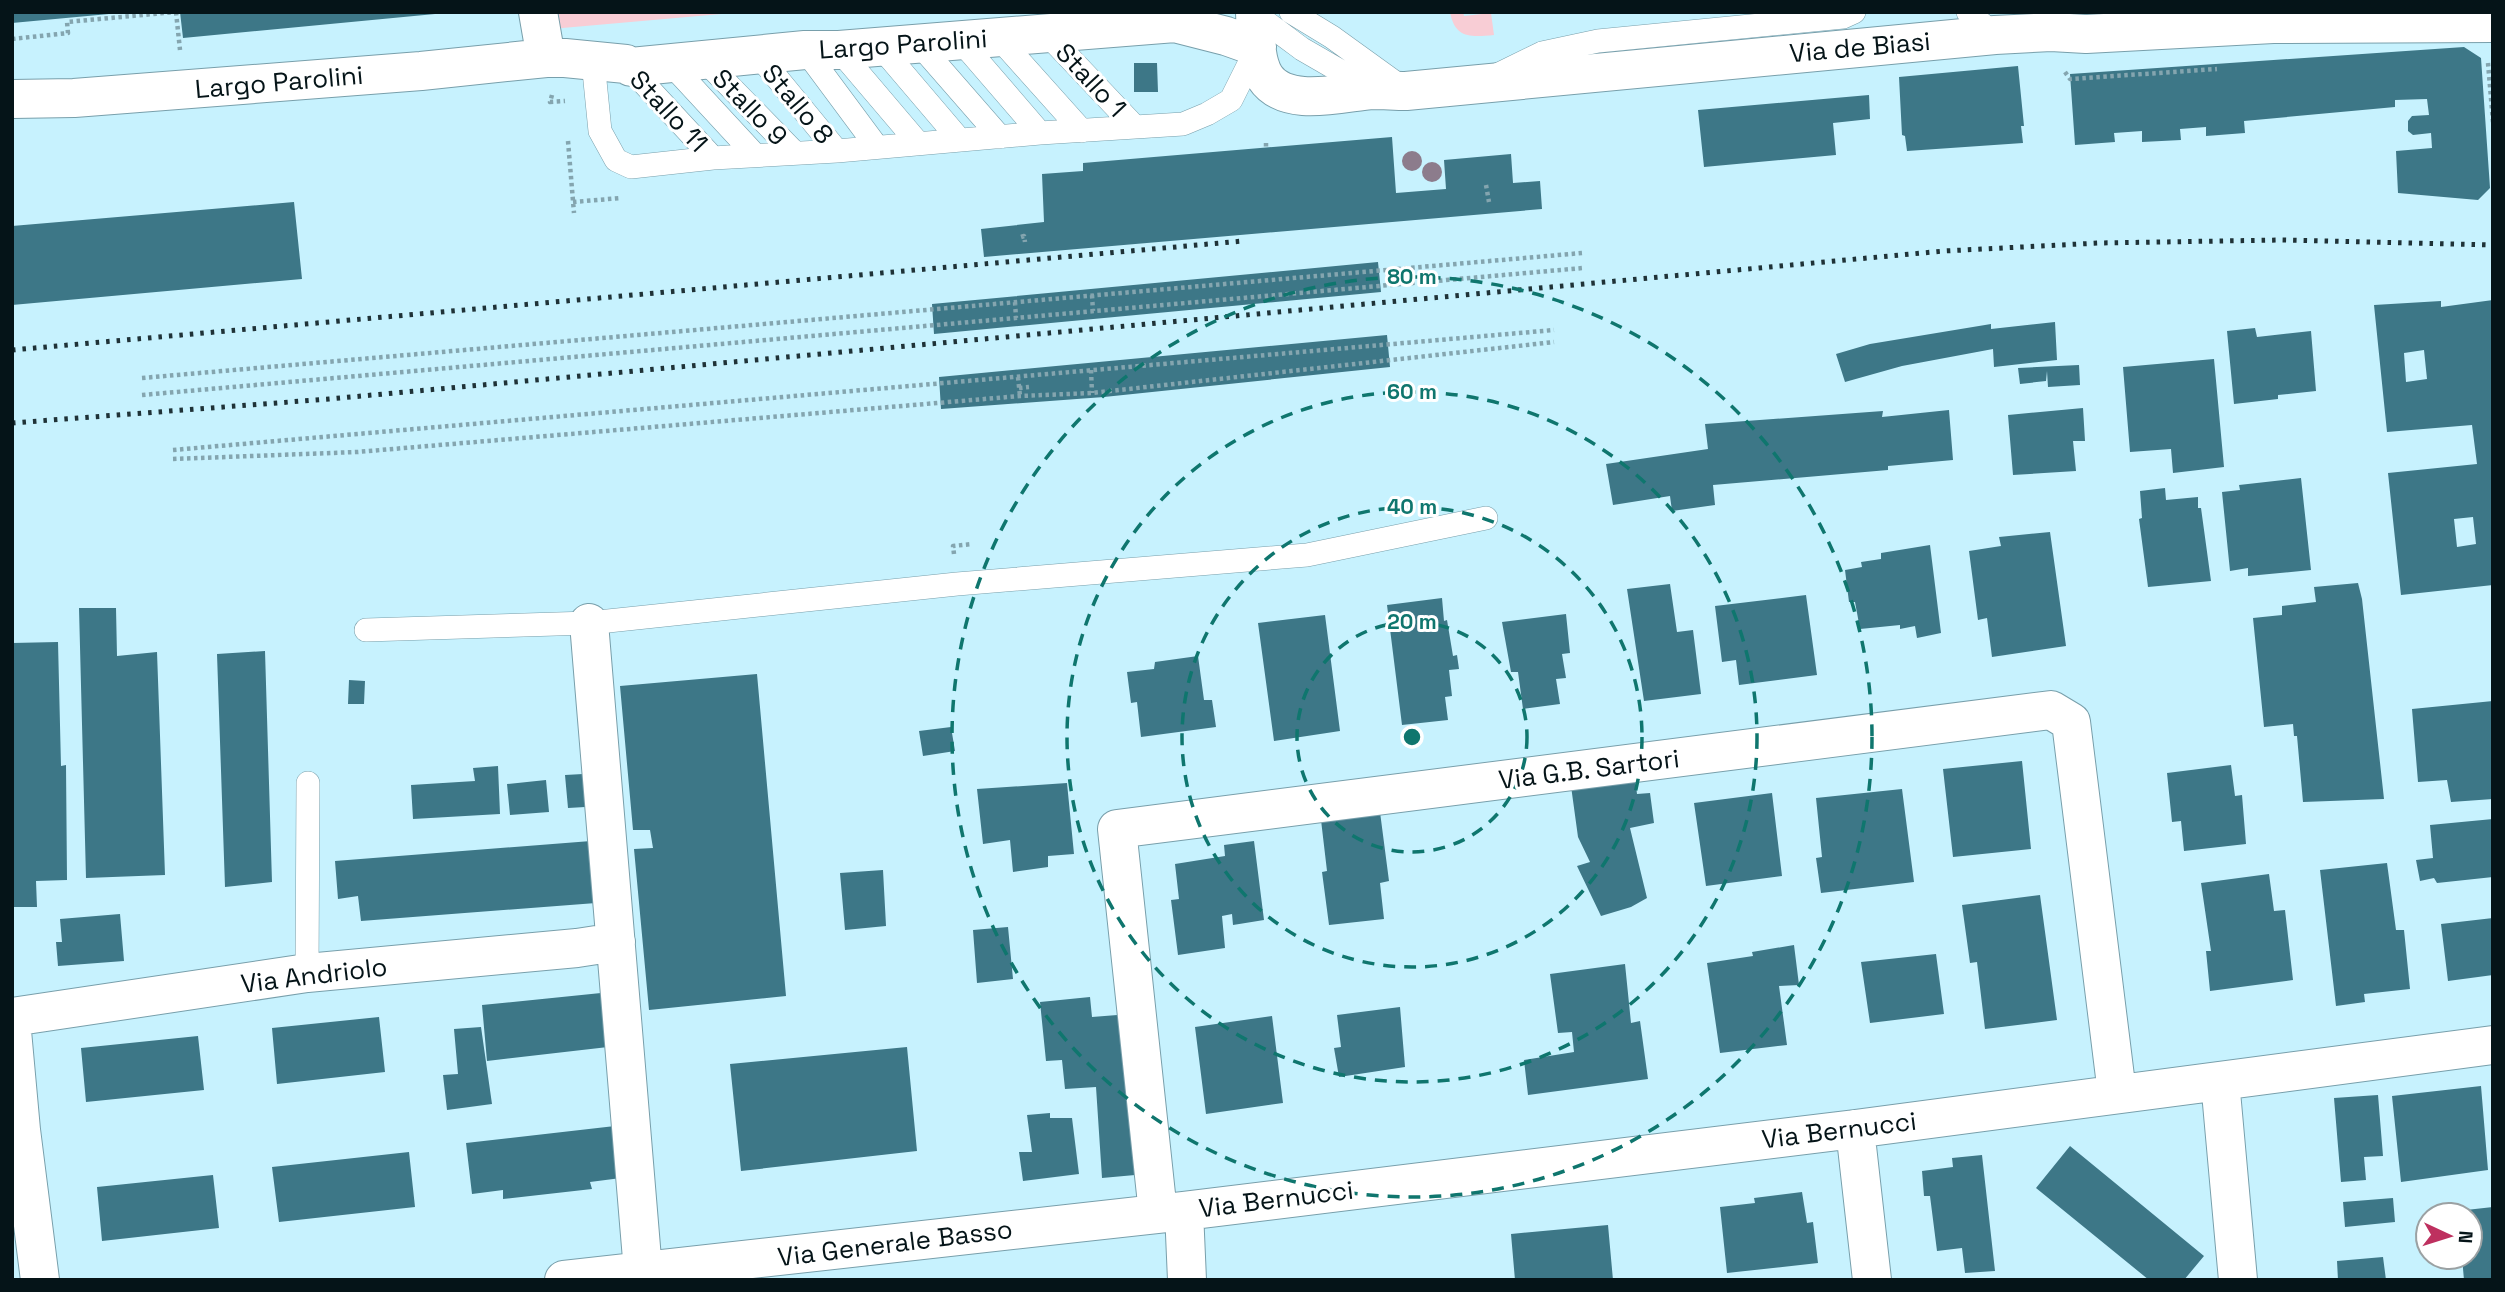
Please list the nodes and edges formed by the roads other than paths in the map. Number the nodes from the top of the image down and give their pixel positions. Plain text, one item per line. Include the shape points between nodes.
1 (538, 12) edge
2 (1854, 12) edge
3 (1265, 21) edge
4 (2050, 22) edge
5 (1982, 24) edge
6 (1046, 33) junction
7 (998, 37) junction
8 (2490, 37) edge
9 (959, 39) junction
10 (918, 43) junction
11 (879, 45) junction
12 (822, 50) junction
13 (759, 56) junction
14 (546, 58) junction
15 (687, 62) junction
16 (610, 63) junction
17 (1480, 83) junction
18 (1390, 91) junction
19 (12, 99) edge
20 (1135, 127) junction
21 (1082, 131) junction
22 (1040, 133) junction
23 (1000, 137) junction
24 (959, 139) junction
25 (918, 143) junction
26 (877, 147) junction
27 (837, 151) junction
28 (795, 153) junction
29 (755, 155) junction
30 (713, 158) junction
31 (1486, 518) dead end
32 (589, 623) junction
33 (366, 630) dead end
34 (308, 782) dead end
35 (616, 942) junction
36 (307, 973) junction
37 (12, 1017) edge
38 (12, 1031) edge
39 (2493, 1045) edge
40 (2220, 1081) junction
41 (2117, 1093) junction
42 (1855, 1129) junction
43 (17, 1131) edge
44 (1171, 1212) junction
45 (643, 1270) junction
46 (40, 1280) edge
47 (564, 1280) edge
48 (1187, 1280) edge
49 (1872, 1280) edge
50 (2238, 1280) edge

1 - 14 street
2 - 17 lane via 1843,17 1598,41 1542,53
3 - 6 street, Largo Parolini
3 - 18 lane via 1332,37
3 - 18 street, Via de Biasi via 1263,74 1271,84 1295,95 1316,97
3 - 20 lane via 1231,100 1183,124
4 - 5 street, Via de Biasi
4 - 8 street, Via de Biasi via 2086,34 2273,24
5 - 17 street, Via de Biasi
6 - 7 street, Largo Parolini
6 - 20 lane, Stallo 1
7 - 9 street, Largo Parolini
7 - 21 lane
9 - 10 street, Largo Parolini
9 - 22 lane
10 - 11 street, Largo Parolini
10 - 23 lane
11 - 12 street, Largo Parolini
11 - 24 lane
12 - 13 street, Largo Parolini
12 - 25 lane
12 - 26 lane
13 - 15 street, Largo Parolini
13 - 27 lane, Stallo 8
14 - 16 street, Largo Parolini
14 - 19 street, Largo Parolini via 116,95
15 - 16 street, Largo Parolini via 631,67
15 - 28 lane, Stallo 9
15 - 29 lane
16 - 30 lane, Stallo 11
16 - 30 lane via 600,131 616,159 631,167
17 - 18 street, Via de Biasi
20 - 21 lane
21 - 22 lane
22 - 23 lane
23 - 24 lane
24 - 25 lane
25 - 26 lane
26 - 27 lane
27 - 28 lane
28 - 29 lane
29 - 30 lane
31 - 32 lane via 1307,555 957,584
32 - 33 lane
32 - 35 street
34 - 36 lane
35 - 36 street, Via Andriolo
35 - 45 street
36 - 37 street, Via Andriolo
38 - 43 street
39 - 40 street, Via Bernucci
40 - 41 street, Via Bernucci
40 - 50 street
41 - 42 street, Via Bernucci
41 - 44 street, Via G.B. Sartori via 2071,722 2051,710 1117,829
42 - 44 street, Via Bernucci
42 - 49 street
43 - 46 street
44 - 45 street, Via Generale Basso
44 - 48 street
45 - 47 street, Via Generale Basso

